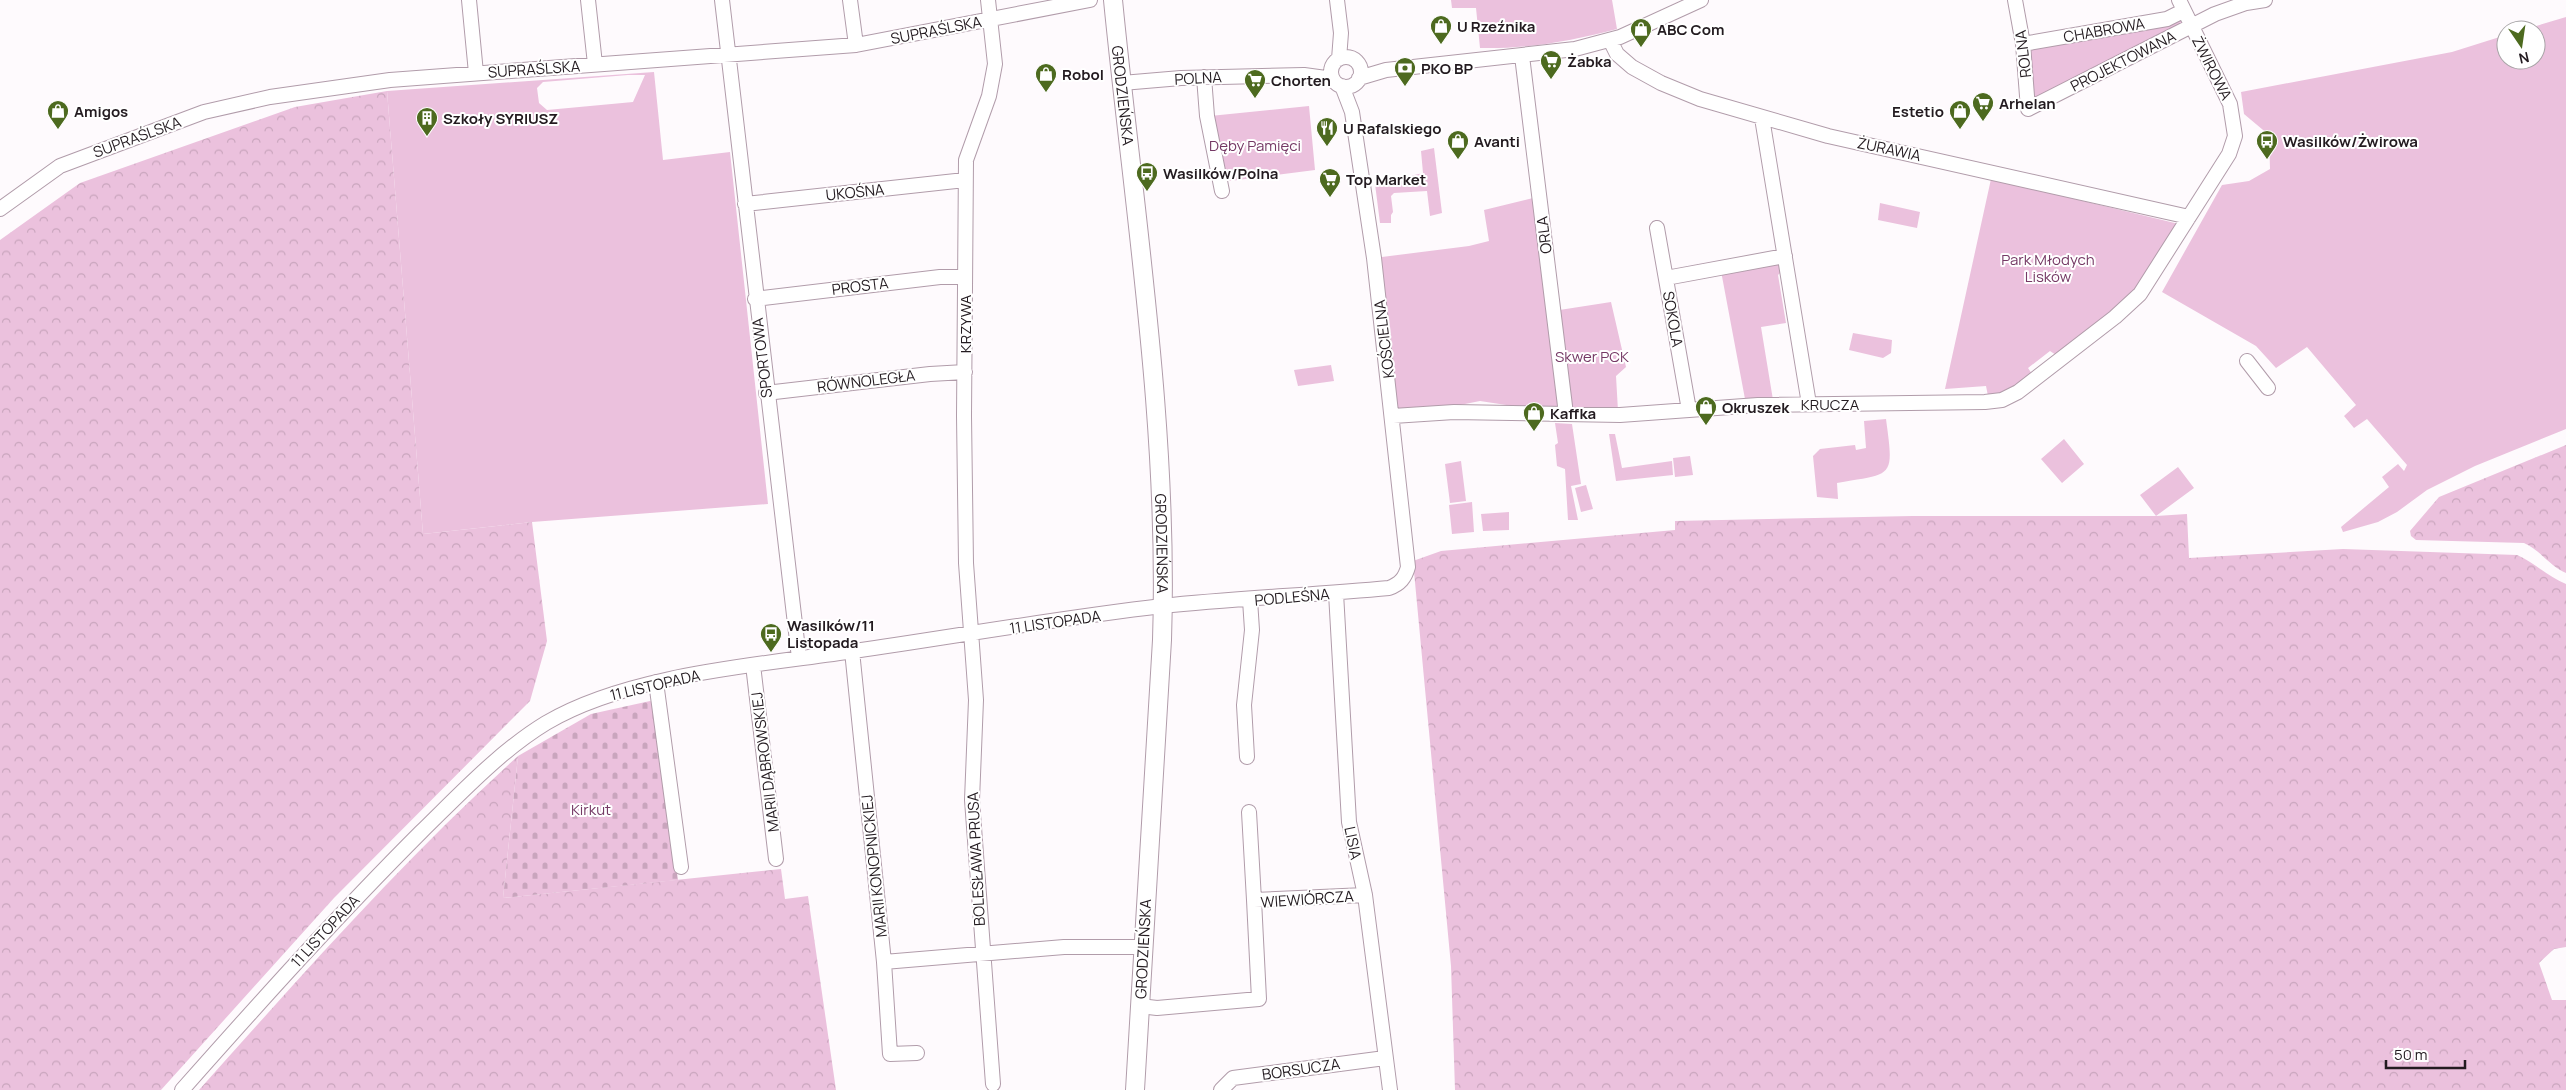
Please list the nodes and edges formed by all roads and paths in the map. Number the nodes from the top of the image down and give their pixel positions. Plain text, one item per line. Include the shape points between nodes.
1 (469, 0) edge
2 (588, 0) edge
3 (722, 0) edge
4 (850, 0) edge
5 (988, 0) edge
6 (1090, 0) edge
7 (1113, 0) edge
8 (1337, 0) edge
9 (1701, 0) edge
10 (2015, 0) edge
11 (2265, 0) edge
12 (2181, 5) edge
13 (991, 19) junction
14 (2191, 27) junction
15 (1610, 40) junction
16 (2023, 44) junction
17 (856, 45) junction
18 (729, 56) junction
19 (1522, 56) junction
20 (595, 64) junction
21 (1346, 72) junction
22 (476, 73) junction
23 (1204, 77) junction
24 (1122, 83) junction
25 (2028, 108) joint
26 (1762, 118) junction
27 (965, 180) junction
28 (1222, 191) dead end
29 (745, 204) junction
30 (0, 209) edge
31 (2189, 217) junction
32 (1657, 228) dead end
33 (1785, 256) junction
34 (965, 277) junction
35 (1666, 278) junction
36 (756, 299) junction
37 (2247, 361) dead end
38 (965, 372) junction
39 (2268, 388) dead end
40 (766, 392) junction
41 (1810, 404) junction
42 (1689, 410) junction
43 (1566, 414) junction
44 (1393, 416) junction
45 (1408, 567) joint
46 (1336, 593) junction
47 (1250, 600) junction
48 (1164, 606) junction
49 (971, 634) junction
50 (852, 651) junction
51 (799, 658) junction
52 (754, 665) junction
53 (656, 682) junction
54 (1247, 757) dead end
55 (1249, 812) dead end
56 (776, 859) dead end
57 (681, 867) dead end
58 (1365, 895) junction
59 (1254, 900) junction
60 (1143, 947) junction
61 (982, 953) junction
62 (884, 962) junction
63 (1140, 1006) junction
64 (917, 1053) dead end
65 (1386, 1058) junction
66 (993, 1084) dead end
67 (182, 1090) edge
68 (1135, 1090) edge
69 (1221, 1090) edge
70 (1390, 1090) edge

1 - 22 street
2 - 20 street
3 - 18 street, SPORTOWA
4 - 17 street
5 - 13 street, KRZYWA
6 - 13 street, SUPRAŚLSKA
7 - 24 main road, GRODZIEŃSKA
8 - 21 street, KOŚCIELNA
9 - 15 street, POLNA
10 - 16 street, ROLNA
11 - 14 street, ŻWIROWA via 2215,14
12 - 14 street, ŻWIROWA
12 - 16 street, CHABROWA via 2167,19
13 - 17 street, SUPRAŚLSKA
13 - 27 street, KRZYWA via 995,64 989,96 966,160
14 - 25 street, PROJEKTOWANA
14 - 31 street, ŻWIROWA via 2230,104 2235,136 2229,154
15 - 19 street, POLNA via 1575,49
15 - 26 street, ŻURAWIA via 1623,61 1661,83
16 - 25 street, ROLNA
17 - 18 street, SUPRAŚLSKA
18 - 20 street, SUPRAŚLSKA
18 - 29 street, SPORTOWA
19 - 21 street, POLNA via 1386,70 1376,66
19 - 43 street, ORLA
20 - 22 street, SUPRAŚLSKA
21 - 23 street, POLNA
21 - 44 street, KOŚCIELNA
22 - 30 street, SUPRAŚLSKA via 390,80 279,96 204,112 60,166
23 - 24 street, POLNA
23 - 28 street via 1207,116
24 - 48 main road, GRODZIEŃSKA via 1150,345 1162,515
26 - 31 street, ŻURAWIA via 1828,136
26 - 33 street
27 - 29 street, UKOŚNA
27 - 34 street, KRZYWA
29 - 36 street, SPORTOWA
31 - 41 street, KRUCZA via 2140,294 2010,397 1985,402
32 - 35 street, SOKOLA
33 - 35 street
33 - 41 street
34 - 36 street, PROSTA via 940,277
34 - 38 street, KRZYWA
35 - 42 street, SOKOLA
36 - 40 street, SPORTOWA
37 - 39 street
38 - 40 street, RÓWNOLEGŁA
38 - 49 street, KRZYWA via 966,563
40 - 51 street, SPORTOWA
41 - 42 street, KRUCZA
42 - 43 street, KRUCZA via 1620,415
43 - 44 street, KRUCZA via 1454,412
44 - 45 street, KOŚCIELNA
45 - 46 street, PODLEŚNA via 1403,580 1389,588
46 - 47 street, PODLEŚNA
46 - 58 street, LISIA via 1349,822
47 - 48 street, PODLEŚNA
47 - 54 street via 1252,630 1244,705
48 - 49 street, 11 LISTOPADA
48 - 60 main road, GRODZIEŃSKA
49 - 50 street, 11 LISTOPADA
49 - 61 street, BOLESŁAWA PRUSA via 976,700 972,800
50 - 51 street, 11 LISTOPADA
50 - 62 street, MARII KONOPNICKIEJ
51 - 52 street, 11 LISTOPADA
52 - 53 street, 11 LISTOPADA
52 - 56 street, MARII DĄBROWSKIEJ
53 - 57 street
53 - 67 street, 11 LISTOPADA via 582,706 547,723 518,743 447,806 376,877
55 - 59 street
58 - 59 street, WIEWIÓRCZA
58 - 65 street, LISIA
59 - 63 street, WIEWIÓRCZA via 1259,999 1157,1008
60 - 61 street via 1064,946
60 - 63 main road, GRODZIEŃSKA
61 - 62 street
61 - 66 street, BOLESŁAWA PRUSA
62 - 64 street, MARII KONOPNICKIEJ via 890,1054
63 - 68 main road, GRODZIEŃSKA
65 - 69 street, BORSUCZA via 1233,1078
65 - 70 street, LISIA

